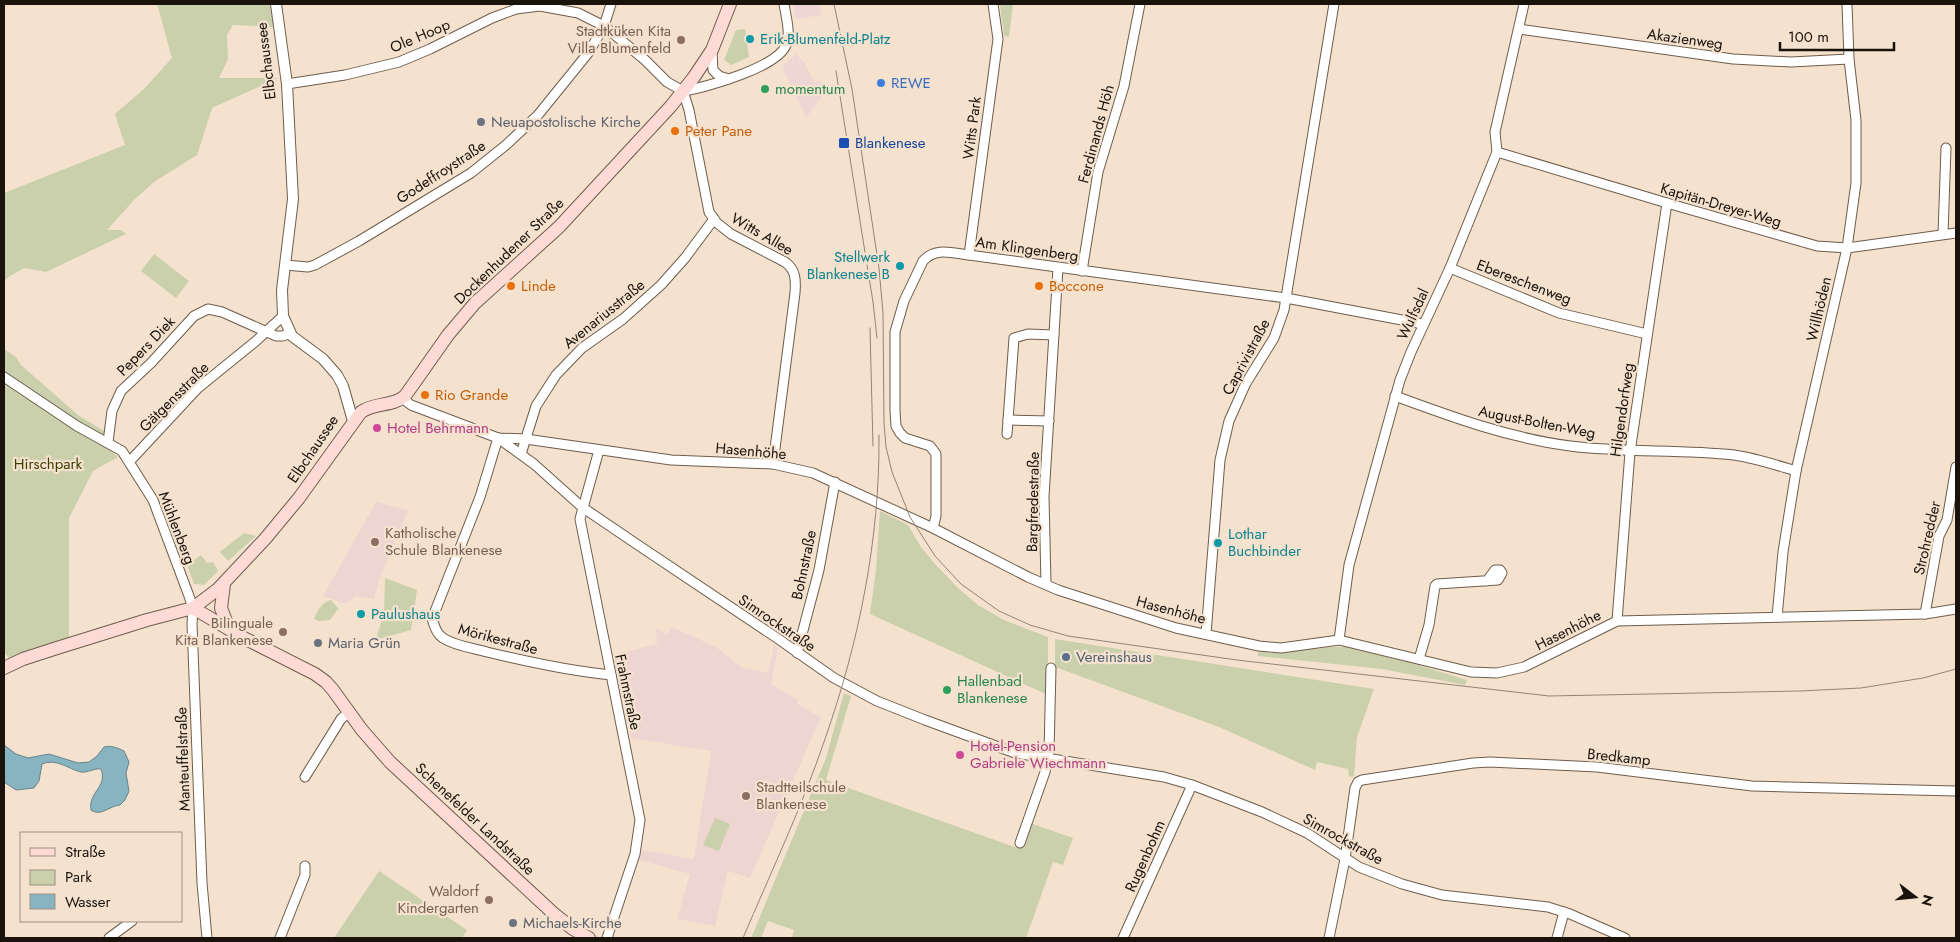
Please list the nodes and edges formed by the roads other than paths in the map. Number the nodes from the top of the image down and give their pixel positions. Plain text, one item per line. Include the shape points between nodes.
1 (276, 4) edge
2 (611, 4) edge
3 (730, 4) edge
4 (784, 4) edge
5 (993, 4) edge
6 (1140, 4) edge
7 (1334, 4) edge
8 (1524, 4) edge
9 (1847, 4) edge
10 (604, 26) junction
11 (1519, 28) junction
12 (712, 50) junction
13 (1850, 60) junction
14 (729, 79) junction
15 (287, 84) junction
16 (683, 91) junction
17 (1946, 148) dead end
18 (1496, 152) junction
19 (1667, 204) junction
20 (714, 219) junction
21 (1956, 233) edge
22 (1943, 234) junction
23 (1848, 248) junction
24 (969, 255) junction
25 (285, 265) junction
26 (1058, 268) junction
27 (1450, 268) junction
28 (1082, 271) junction
29 (1286, 298) junction
30 (283, 316) junction
31 (1424, 324) junction
32 (267, 331) junction
33 (290, 333) junction
34 (1647, 334) junction
35 (1054, 335) junction
36 (4, 377) edge
37 (1395, 396) junction
38 (402, 398) junction
39 (1008, 420) junction
40 (352, 421) junction
41 (1049, 421) junction
42 (1007, 434) dead end
43 (498, 438) junction
44 (526, 439) junction
45 (108, 442) junction
46 (599, 450) junction
47 (1630, 452) junction
48 (520, 454) junction
49 (130, 461) junction
50 (773, 464) junction
51 (1956, 467) edge
52 (1796, 471) junction
53 (835, 482) junction
54 (582, 507) junction
55 (933, 528) junction
56 (1487, 581) dead end
57 (224, 584) junction
58 (1046, 584) junction
59 (193, 608) junction
60 (1956, 609) edge
61 (1925, 614) junction
62 (1777, 617) junction
63 (1617, 621) junction
64 (229, 630) junction
65 (1206, 634) junction
66 (1339, 640) junction
67 (797, 653) junction
68 (1419, 659) junction
69 (4, 668) edge
70 (1051, 668) dead end
71 (611, 676) junction
72 (349, 712) junction
73 (1048, 759) junction
74 (305, 776) dead end
75 (1192, 785) junction
76 (1956, 791) edge
77 (1020, 843) dead end
78 (1345, 859) junction
79 (305, 866) dead end
80 (1564, 912) junction
81 (131, 922) edge
82 (109, 938) edge
83 (207, 938) edge
84 (280, 938) edge
85 (589, 938) edge
86 (607, 938) edge
87 (1123, 938) edge
88 (1329, 938) edge
89 (1557, 938) edge
90 (1625, 938) edge

1 - 15 street, Elbchaussee
2 - 10 street, Godeffroystraße
3 - 12 main road
4 - 14 street via 788,27 786,45 779,56
5 - 24 street, Witts Park via 998,39
6 - 28 street, Ferdinands Höh via 1124,86 1098,172
7 - 29 street, Caprivistraße
8 - 11 street, Wulfsdal
9 - 13 street, Willhöden
10 - 15 street, Ole Hoop via 578,12 540,6 516,9 399,62
10 - 16 street, Ole Hoop via 667,82
10 - 25 street, Godeffroystraße via 589,52 538,115 471,173 315,265
11 - 13 street, Akazienweg via 1733,59 1791,62
11 - 18 street, Wulfsdal via 1495,132
12 - 14 street via 713,70
12 - 16 main road
13 - 23 street, Willhöden via 1856,120 1856,183
14 - 16 street
15 - 25 street, Elbchaussee via 293,199
16 - 20 street, Witts Allee via 707,204
16 - 38 main road, Dockenhudener Straße via 559,227 476,303
17 - 22 street
18 - 19 street, Kapitän-Dreyer-Weg
18 - 27 street, Wulfsdal
19 - 23 street, Kapitän-Dreyer-Weg via 1817,246
19 - 34 street, Hilgendorfweg
20 - 44 street, Avenariusstraße via 661,285 623,319 582,348 556,375 536,406
20 - 50 street, Witts Allee via 731,234 785,262 795,275
21 - 22 street, Kapitän-Dreyer-Weg
22 - 23 street, Kapitän-Dreyer-Weg
23 - 52 street, Willhöden
24 - 26 street, Am Klingenberg
24 - 55 street, Am Klingenberg via 938,252 927,256 904,301 894,338 898,430 905,438 930,446 936,454 936,516
25 - 30 street, Elbchaussee
26 - 28 street, Am Klingenberg
26 - 35 street, Bargfredestraße
27 - 31 street, Wulfsdal
27 - 34 street, Ebereschenweg via 1558,313
28 - 29 street, Am Klingenberg
29 - 31 street, Am Klingenberg
29 - 65 street, Caprivistraße via 1274,338 1246,383 1229,421 1220,460
30 - 32 street, Gätgensstraße
30 - 33 street, Elbchaussee
31 - 37 street, Wulfsdal
32 - 33 street via 281,337
32 - 45 street, Pepers Diek via 208,309 194,316 121,391 112,411
32 - 49 street, Gätgensstraße via 198,388
33 - 40 street, Elbchaussee via 323,359 337,376 343,386
34 - 47 street, Hilgendorfweg
35 - 39 street via 1028,334 1014,338
35 - 41 street, Bargfredestraße
36 - 45 street via 77,426
37 - 47 street, August-Bolten-Weg via 1513,435 1569,446
37 - 66 street, Wulfsdal via 1349,565
38 - 40 main road via 368,408
38 - 43 street, Hasenhöhe via 411,405
39 - 41 street
39 - 42 street
40 - 57 main road, Elbchaussee via 299,498
41 - 58 street, Bargfredestraße via 1044,502
43 - 44 street, Hasenhöhe
43 - 48 street, Simrockstraße
43 - 71 street, Mörikestraße via 480,497 439,597 432,619 436,631 453,643 475,649 571,671
44 - 46 street, Hasenhöhe
44 - 48 street
45 - 49 street
46 - 50 street, Hasenhöhe via 671,460
46 - 54 street, Frahmstraße
47 - 52 street, August-Bolten-Weg via 1736,455
47 - 63 street, Hilgendorfweg
48 - 54 street, Simrockstraße
49 - 59 street, Mühlenberg via 153,500
50 - 53 street, Hasenhöhe via 813,473
51 - 61 street, Strohredder
52 - 62 street, Willhöden via 1782,552
53 - 55 street, Hasenhöhe
53 - 67 street, Bohnstraße via 819,570
54 - 67 street, Simrockstraße
54 - 71 street, Frahmstraße via 580,519
55 - 58 street, Hasenhöhe
56 - 68 street via 1434,586 1429,625
57 - 59 main road, Elbchaussee
57 - 64 main road via 221,608
58 - 65 street, Hasenhöhe via 1176,628
59 - 64 main road, Schenefelder Landstraße
59 - 69 main road, Elbchaussee via 66,645
59 - 83 street, Manteuffelstraße via 202,883
60 - 61 street, Hasenhöhe
61 - 62 street, Hasenhöhe
62 - 63 street, Hasenhöhe
63 - 68 street, Hasenhöhe via 1524,667 1509,671 1483,674
64 - 72 main road, Schenefelder Landstraße via 314,674 333,690
65 - 66 street, Hasenhöhe via 1280,648
66 - 68 street, Hasenhöhe
67 - 73 street, Simrockstraße via 857,691 897,710 1008,750
70 - 73 street
71 - 86 street, Frahmstraße via 640,828 635,854
72 - 74 street via 341,718
72 - 85 main road, Schenefelder Landstraße via 397,769 553,913
73 - 75 street, Simrockstraße via 1164,777
73 - 77 street
75 - 78 street, Simrockstraße via 1307,833
75 - 87 street, Rugenbohm
76 - 78 street, Bredkamp via 1752,786 1597,767 1473,763 1358,782
78 - 80 street, Simrockstraße via 1379,876 1421,890 1548,907
78 - 88 street
79 - 84 street via 305,875
80 - 89 street
80 - 90 street, Simrockstraße
81 - 82 street

